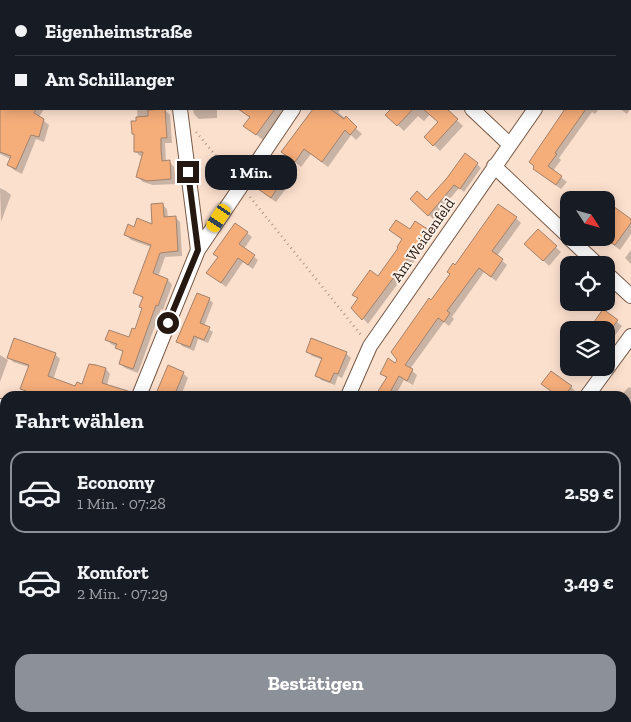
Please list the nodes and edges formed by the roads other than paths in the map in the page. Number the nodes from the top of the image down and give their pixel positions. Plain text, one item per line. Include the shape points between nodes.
1 (292, 110) edge
2 (473, 110) edge
3 (534, 110) edge
4 (180, 111) edge
5 (510, 144) junction
6 (494, 166) junction
7 (560, 228) edge
8 (578, 246) edge
9 (198, 250) junction
10 (589, 256) edge
11 (615, 281) edge
12 (631, 296) edge
13 (631, 336) edge
14 (141, 391) edge
15 (350, 391) edge
16 (591, 391) edge

1 - 9 street
2 - 5 street
3 - 5 street, Am Weidenfeld
4 - 9 street
5 - 6 street, Am Weidenfeld
6 - 7 street
6 - 15 street, Am Weidenfeld via 370,346
8 - 10 street
9 - 14 street
11 - 12 street
13 - 16 street

